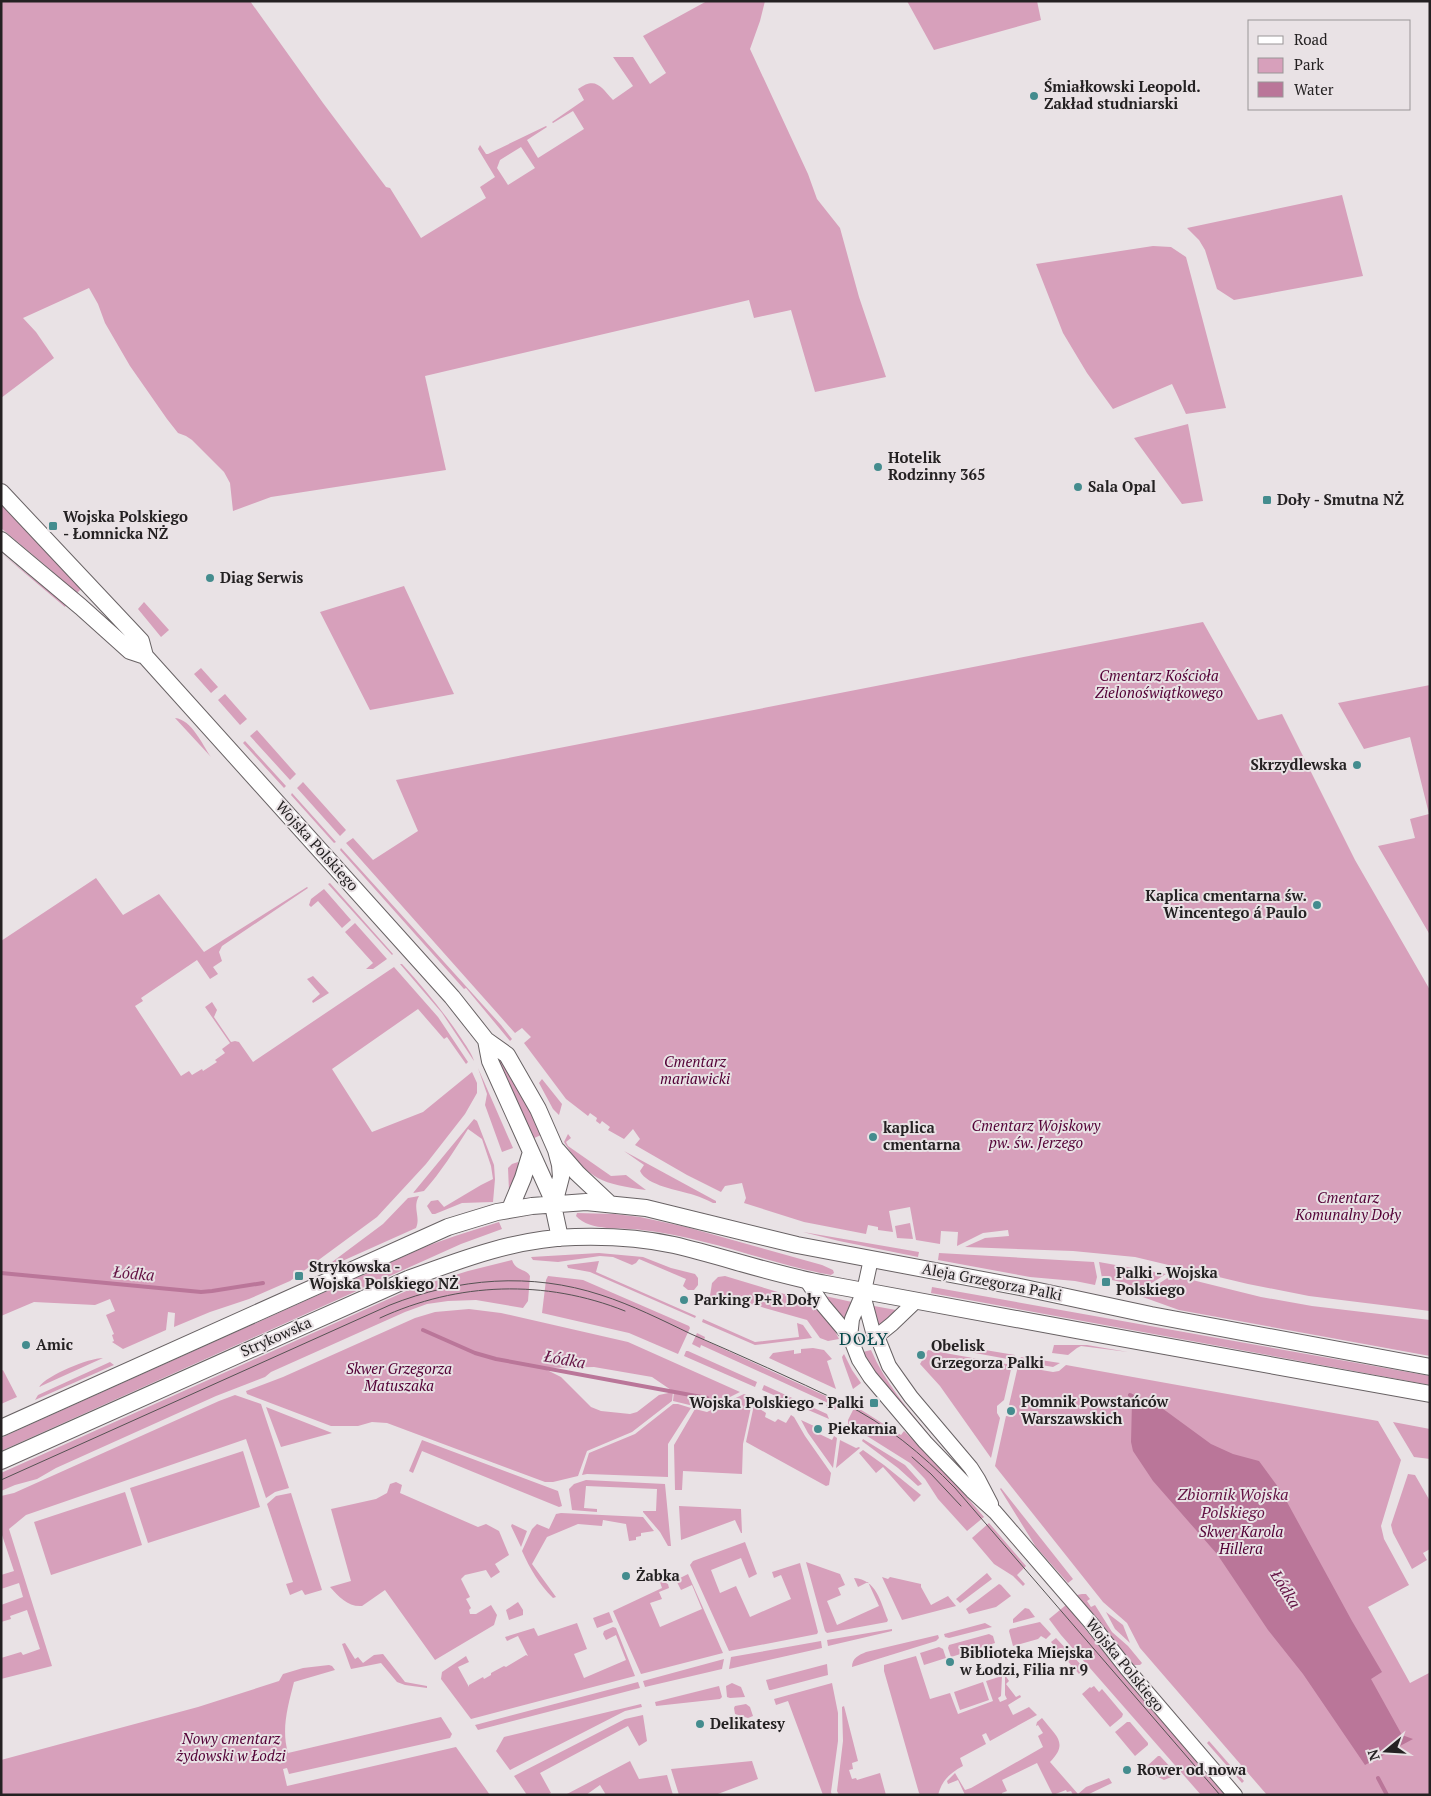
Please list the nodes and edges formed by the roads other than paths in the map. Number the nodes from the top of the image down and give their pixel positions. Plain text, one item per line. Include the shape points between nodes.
1 (1, 492) edge
2 (1, 540) edge
3 (145, 656) junction
4 (486, 1040) junction
5 (556, 1150) junction
6 (531, 1152) junction
7 (554, 1204) junction
8 (610, 1204) junction
9 (510, 1209) junction
10 (560, 1238) junction
11 (871, 1259) junction
12 (807, 1281) junction
13 (864, 1291) junction
14 (916, 1301) junction
15 (877, 1336) junction
16 (850, 1337) junction
17 (1430, 1367) edge
18 (1430, 1394) edge
19 (1, 1428) edge
20 (1, 1461) edge
21 (995, 1512) junction
22 (1235, 1795) edge

1 - 3 main road, Wojska Polskiego via 141,641
2 - 3 main road, Wojska Polskiego via 130,651
3 - 4 main road, Wojska Polskiego via 452,997
4 - 5 main road, Wojska Polskiego via 503,1051 517,1071
4 - 6 main road, Wojska Polskiego via 490,1061
5 - 7 main road, Wojska Polskiego via 560,1177
5 - 8 main road
6 - 7 main road, Wojska Polskiego
6 - 9 main road
7 - 8 main road, Aleja Grzegorza Palki
7 - 9 main road, Strykowska
7 - 10 main road, Wojska Polskiego
8 - 11 main road, Aleja Grzegorza Palki via 668,1212 770,1240
9 - 19 main road, Strykowska via 434,1233
10 - 12 main road, Aleja Grzegorza Palki via 623,1238 659,1242
10 - 20 main road, Strykowska via 503,1248 408,1279
11 - 13 main road, Wojska Polskiego
11 - 17 main road, Aleja Grzegorza Palki
12 - 13 main road, Aleja Grzegorza Palki
12 - 16 main road, Wojska Polskiego
13 - 14 main road, Aleja Grzegorza Palki
13 - 15 main road, Wojska Polskiego via 873,1332
13 - 16 main road, Wojska Polskiego via 852,1319
14 - 15 main road
14 - 18 main road, Aleja Grzegorza Palki
15 - 21 main road, Wojska Polskiego via 898,1379 975,1474
16 - 21 main road, Wojska Polskiego via 870,1377 925,1442
21 - 22 main road, Wojska Polskiego

